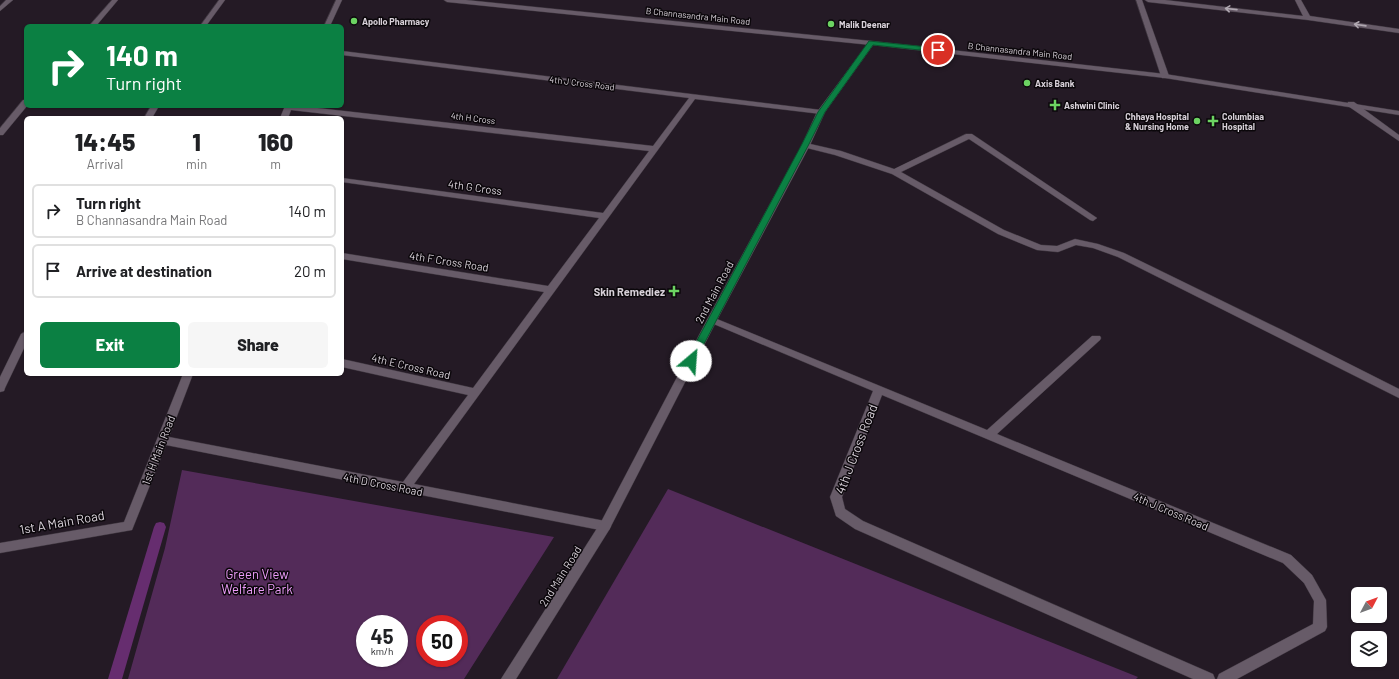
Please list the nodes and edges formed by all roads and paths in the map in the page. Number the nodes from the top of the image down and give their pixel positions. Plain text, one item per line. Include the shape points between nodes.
1 (10, 0) edge
2 (115, 0) edge
3 (222, 0) edge
4 (339, 0) edge
5 (447, 0) edge
6 (1139, 0) edge
7 (1148, 0) edge
8 (1298, 0) edge
9 (0, 9) edge
10 (1308, 18) junction
11 (94, 24) edge
12 (205, 24) edge
13 (327, 24) edge
14 (1399, 31) edge
15 (871, 43) junction
16 (344, 53) edge
17 (1165, 76) junction
18 (693, 97) junction
19 (24, 104) edge
20 (1351, 104) junction
21 (306, 108) edge
22 (821, 112) junction
23 (1399, 113) edge
24 (0, 133) edge
25 (1399, 139) edge
26 (806, 144) junction
27 (655, 149) junction
28 (895, 172) junction
29 (344, 180) edge
30 (605, 216) junction
31 (1093, 218) dead end
32 (344, 256) edge
33 (551, 290) junction
34 (712, 320) junction
35 (24, 338) edge
36 (1096, 338) dead end
37 (344, 363) edge
38 (187, 376) edge
39 (0, 388) edge
40 (879, 390) junction
41 (476, 393) junction
42 (1399, 394) edge
43 (989, 435) junction
44 (162, 440) junction
45 (406, 488) junction
46 (128, 526) joint
47 (605, 526) junction
48 (0, 548) edge
49 (508, 679) edge
50 (1208, 679) edge
51 (1224, 679) edge

1 - 9 street
2 - 11 street
3 - 12 street
4 - 13 street
5 - 15 street, B Channasandra Main Road
6 - 17 street
10 -> 7 street
8 - 10 street
14 -> 10 street
15 - 17 street, B Channasandra Main Road
15 - 22 street, 2nd Main Road
16 - 18 street, 4th J Cross Road
17 - 20 street, B Channasandra Main Road
18 - 22 street, 4th J Cross Road
18 - 27 street
19 - 24 street
20 - 23 street, B Channasandra Main Road
20 - 25 street
21 - 27 street, 4th H Cross
22 - 26 street, 2nd Main Road
26 - 28 street
26 - 34 street, 2nd Main Road
27 - 30 street
28 - 31 street via 969,136
28 - 42 street via 1001,232 1040,248 1058,249 1075,242 1121,255
29 - 30 street, 4th G Cross
30 - 33 street
32 - 33 street, 4th F Cross Road
33 - 41 street
34 - 40 street, 4th J Cross Road
34 - 47 street, 2nd Main Road
35 - 39 street
36 - 43 street
37 - 41 street, 4th E Cross Road
38 - 44 street, 1st H Main Road
40 - 43 street, 4th J Cross Road
40 - 50 street, 4th J Cross Road via 836,497 840,512 859,525
41 - 45 street
43 - 51 street, 4th J Cross Road via 1287,559 1298,568 1308,579 1320,600 1320,627
44 - 45 street, 4th D Cross Road
44 - 46 street, 1st H Main Road
45 - 47 street, 4th D Cross Road
46 - 48 street, 1st A Main Road
47 - 49 street, 2nd Main Road

